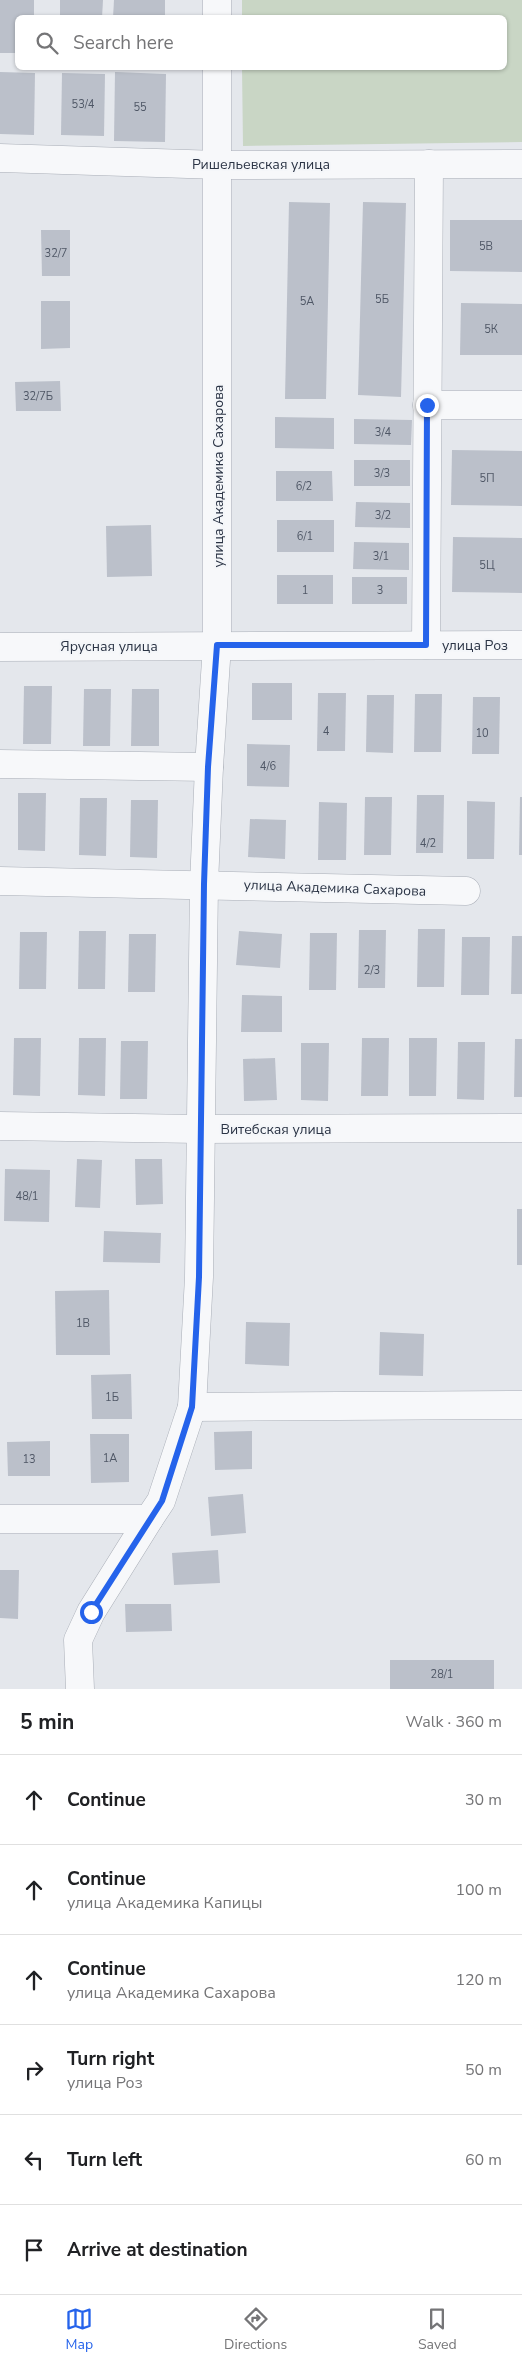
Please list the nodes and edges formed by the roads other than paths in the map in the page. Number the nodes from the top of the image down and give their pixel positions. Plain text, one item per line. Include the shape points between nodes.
1 (217, 0) edge
2 (217, 15) edge
3 (218, 70) edge
4 (0, 158) edge
5 (429, 164) junction
6 (522, 164) edge
7 (219, 165) junction
8 (427, 405) junction
9 (522, 405) edge
10 (217, 645) junction
11 (426, 645) junction
12 (522, 645) edge
13 (0, 647) edge
14 (0, 764) edge
15 (208, 767) junction
16 (0, 881) edge
17 (204, 884) junction
18 (466, 891) dead end
19 (0, 1126) edge
20 (522, 1128) edge
21 (200, 1130) junction
22 (522, 1405) edge
23 (192, 1407) junction
24 (149, 1518) junction
25 (0, 1519) edge
26 (80, 1689) edge

1 - 2 street
3 - 7 street, улица Академика Сахарова
4 - 7 street, Ришельевская улица
5 - 6 street, Ришельевская улица
5 - 7 street, Ришельевская улица
5 - 8 street
7 - 10 street, улица Академика Сахарова
8 - 9 street
8 - 11 street
10 - 11 street, улица Роз
10 - 13 street, Ярусная улица
10 - 15 street, улица Академика Сахарова
11 - 12 street, улица Роз
14 - 15 street
15 - 17 street, улица Академика Сахарова
16 - 17 street, улица Академика Сахарова
17 - 18 street, улица Академика Сахарова
17 - 21 street, улица Академика Сахарова
19 - 21 street, Витебская улица
20 - 21 street, Витебская улица
21 - 23 street, улица Академика Сахарова via 199,1277
22 - 23 street
23 - 24 street, улица Академика Сахарова via 162,1501
24 - 25 street
24 - 26 street, улица Академика Сахарова via 91,1612 78,1640

